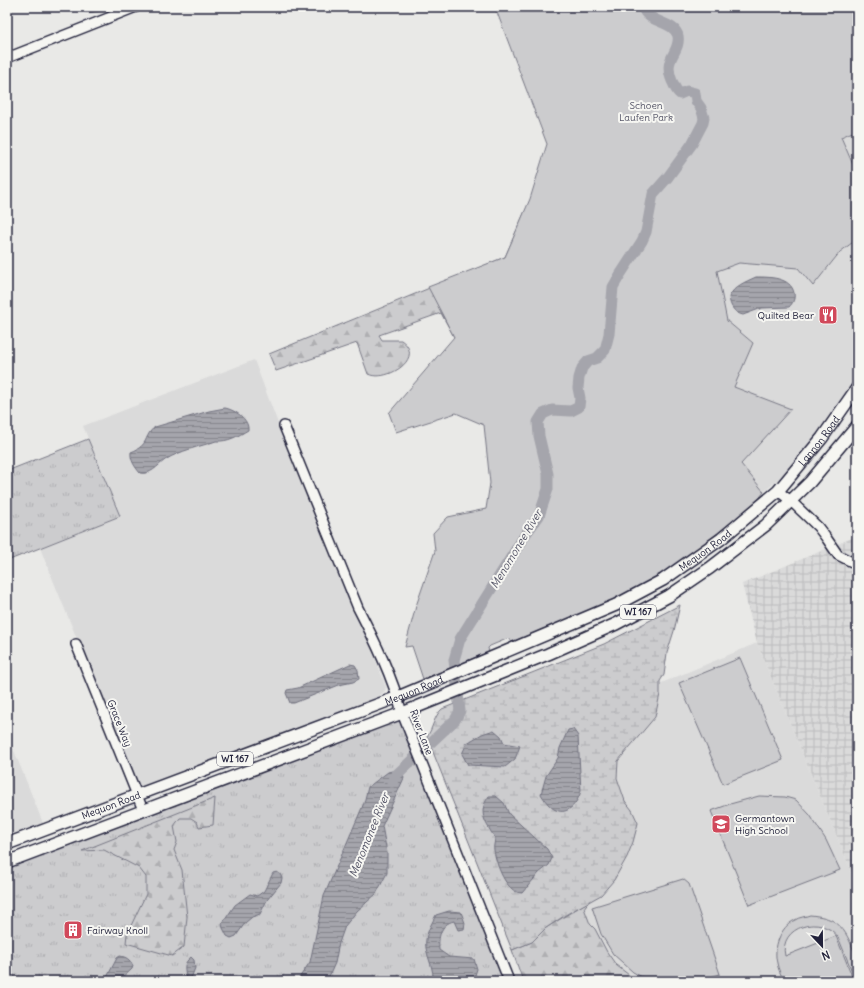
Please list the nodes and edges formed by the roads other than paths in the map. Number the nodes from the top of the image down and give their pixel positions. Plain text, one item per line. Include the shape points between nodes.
1 (136, 7) edge
2 (7, 58) edge
3 (857, 388) edge
4 (284, 426) dead end
5 (857, 426) edge
6 (778, 491) junction
7 (791, 501) junction
8 (857, 561) edge
9 (76, 644) dead end
10 (398, 697) junction
11 (402, 713) junction
12 (277, 742) junction
13 (283, 757) junction
14 (137, 796) junction
15 (143, 810) junction
16 (7, 844) edge
17 (7, 862) edge
18 (509, 981) edge

1 - 2 street
3 - 6 main road, Lannon Road / WI 167 via 822,438
4 - 10 street, River Lane via 358,608
5 - 7 main road, Lannon Road / WI 167
6 - 7 street
6 - 10 main road, Mequon Road / WI 167 via 721,539 663,580 616,605
7 - 8 street via 818,527 838,556 852,562
7 - 11 main road, Mequon Road / WI 167 via 766,525 669,596 616,624 548,654
9 - 14 street, Grace Way
10 - 11 street, River Lane
10 - 12 main road, Mequon Road / WI 167
11 - 13 main road, Mequon Road / WI 167
11 - 18 street, River Lane
12 - 13 main road
12 - 14 main road, Mequon Road / WI 167
13 - 15 main road, Mequon Road / WI 167
14 - 15 street, Grace Way
14 - 16 main road, Mequon Road / WI 167
15 - 17 main road, Mequon Road / WI 167

